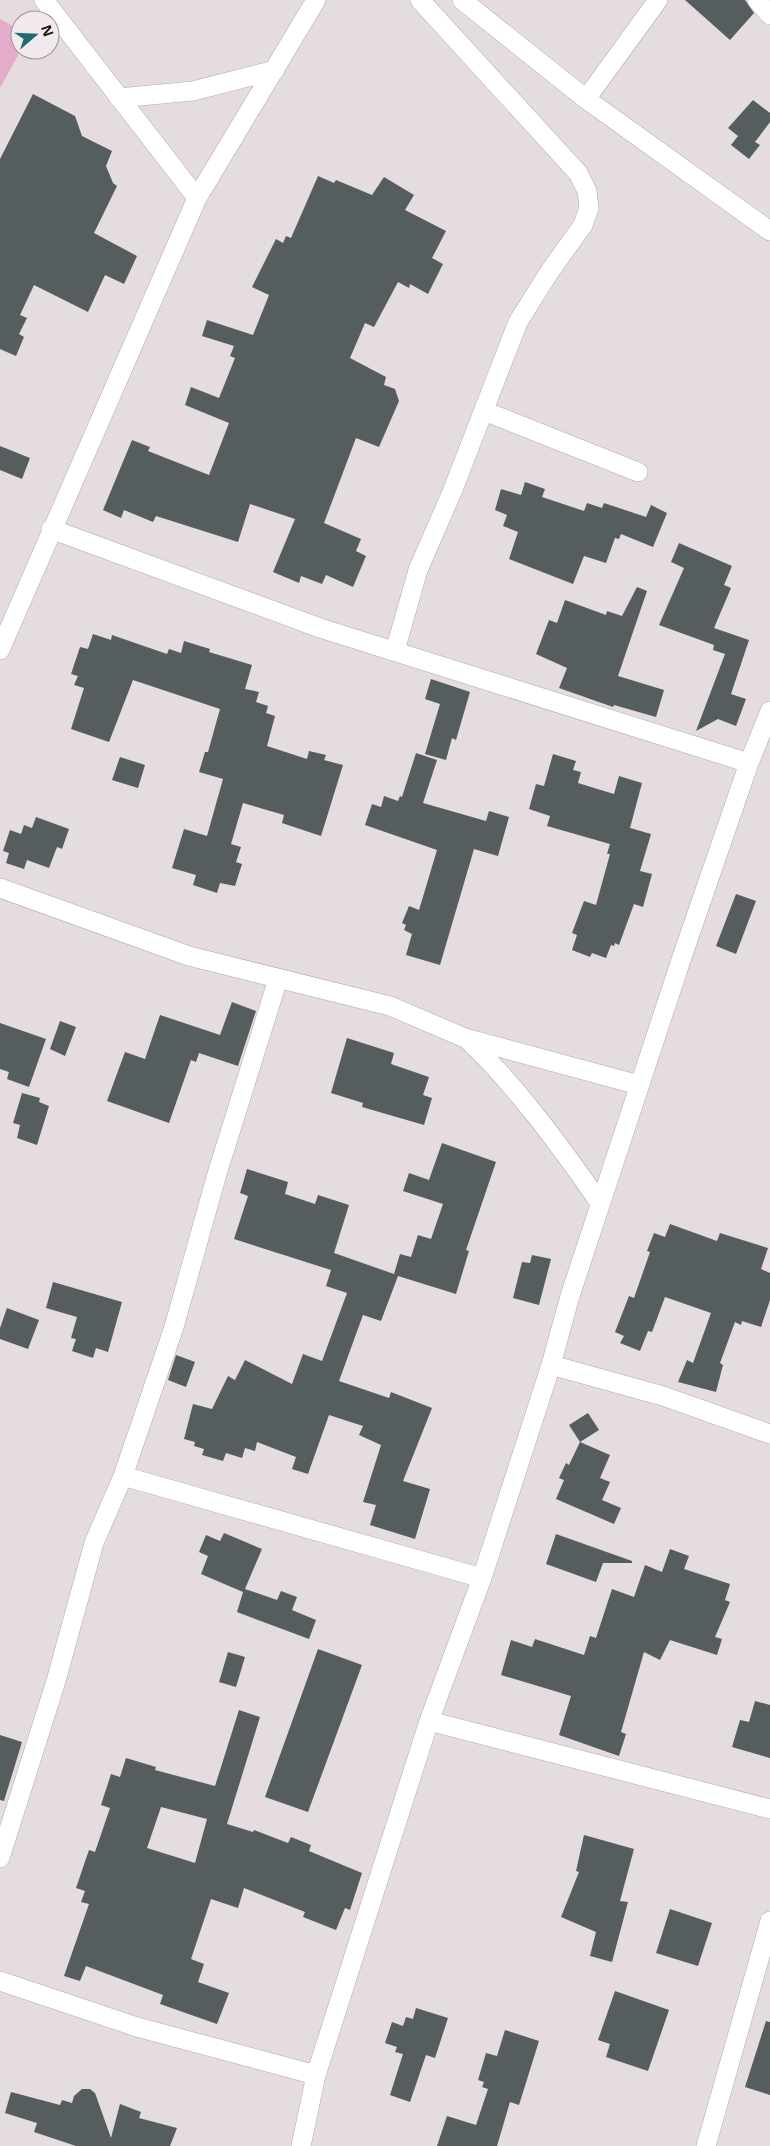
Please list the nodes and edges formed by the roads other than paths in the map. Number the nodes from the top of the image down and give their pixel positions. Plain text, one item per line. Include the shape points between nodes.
1 (44, 0) edge
2 (316, 0) edge
3 (420, 0) edge
4 (462, 0) edge
5 (658, 0) edge
6 (757, 0) edge
7 (770, 15) edge
8 (275, 70) junction
9 (118, 98) junction
10 (586, 99) junction
11 (197, 198) junction
12 (770, 231) edge
13 (484, 411) junction
14 (638, 472) dead end
15 (51, 529) junction
16 (0, 650) edge
17 (395, 651) junction
18 (770, 711) edge
19 (750, 763) junction
20 (0, 888) edge
21 (278, 979) junction
22 (465, 1038) junction
23 (639, 1086) junction
24 (600, 1203) junction
25 (551, 1365) junction
26 (770, 1434) edge
27 (123, 1476) junction
28 (482, 1578) junction
29 (429, 1721) junction
30 (770, 1809) edge
31 (0, 1858) edge
32 (770, 1920) edge
33 (0, 1981) edge
34 (316, 2075) junction
35 (301, 2146) edge
36 (706, 2146) edge

1 - 9 street
2 - 8 street
3 - 13 street via 561,154 578,174 587,192 589,208 583,225 518,322
4 - 10 street
5 - 10 street
6 - 7 street
8 - 9 street via 193,91
8 - 11 street
9 - 11 street
10 - 12 street
11 - 15 street
13 - 14 street
13 - 17 street via 418,570
15 - 16 street
15 - 17 street via 320,628
17 - 19 street
18 - 19 street
19 - 23 street
20 - 21 street via 188,956
21 - 22 street via 390,1006
21 - 27 street via 217,1174 174,1327
22 - 23 street
22 - 24 street via 552,1135
23 - 24 street
24 - 25 street
25 - 26 street via 663,1396
25 - 28 street
27 - 28 street
27 - 31 street via 94,1543 56,1681
28 - 29 street
29 - 30 street
29 - 34 street
32 - 36 street
33 - 34 street via 137,2027
34 - 35 street

